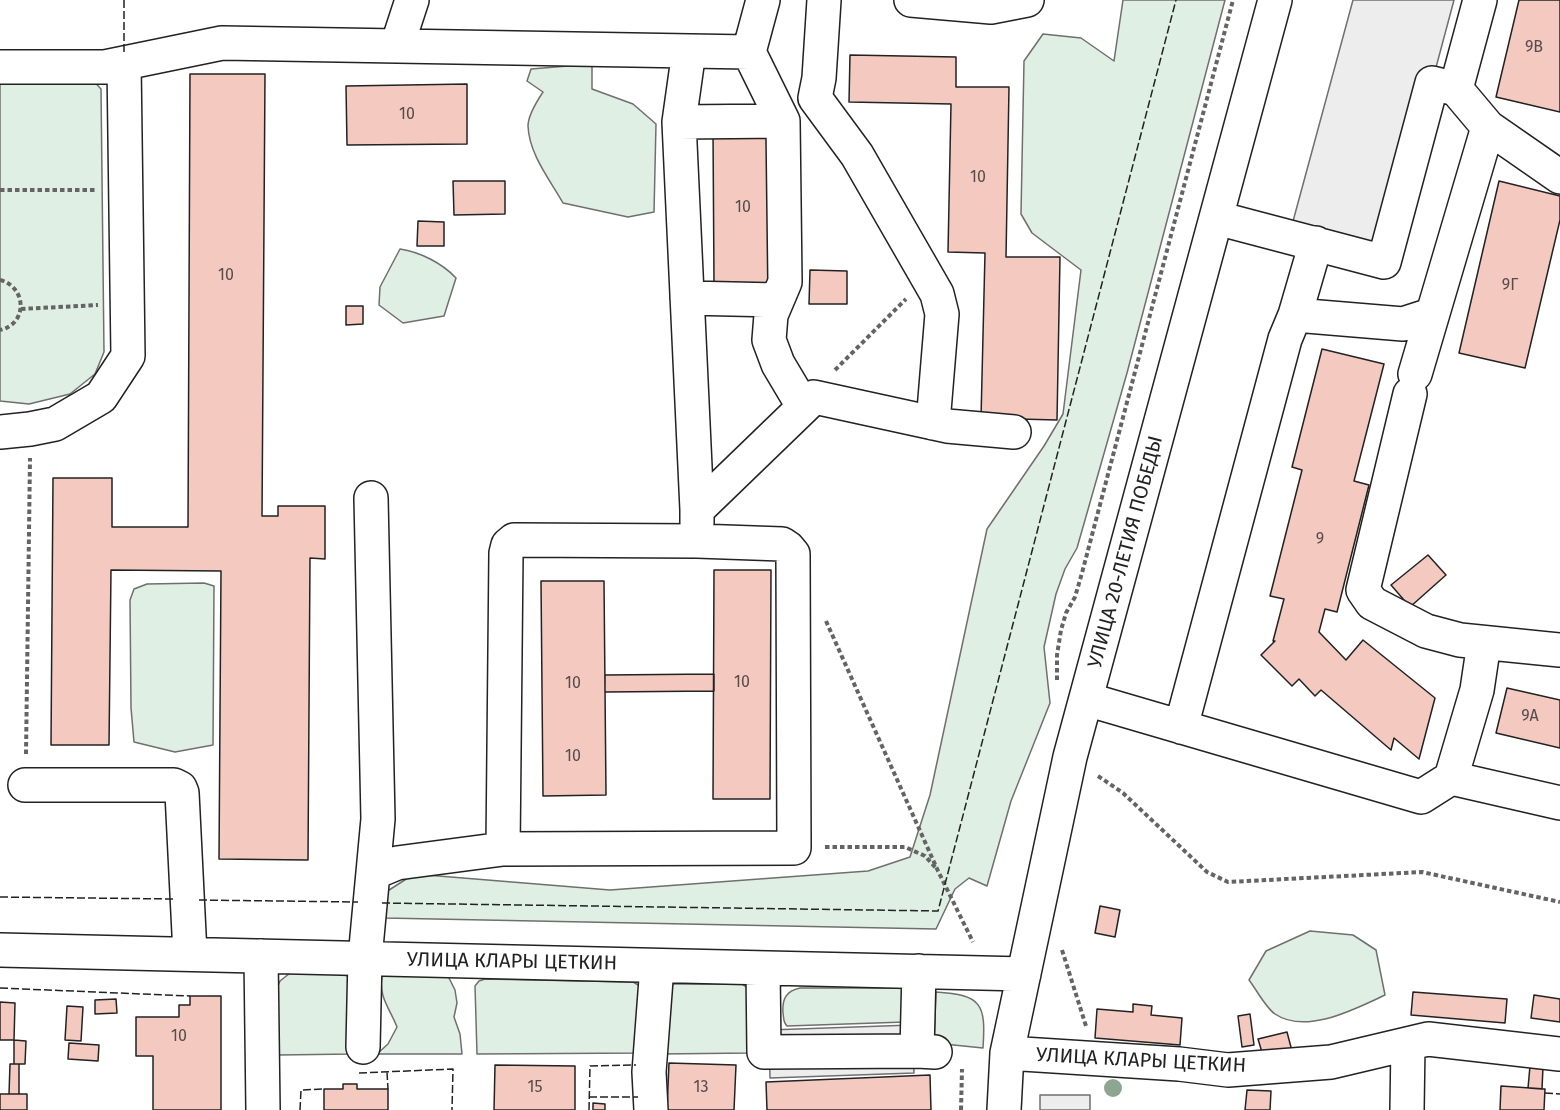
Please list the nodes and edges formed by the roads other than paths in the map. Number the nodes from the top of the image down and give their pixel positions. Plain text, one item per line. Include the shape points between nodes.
1 (412, 0) edge
2 (763, 0) edge
3 (824, 0) edge
4 (911, 0) edge
5 (1027, 0) edge
6 (1275, 0) edge
7 (1480, 0) edge
8 (397, 46) junction
9 (689, 51) junction
10 (749, 52) junction
11 (7, 61) edge
12 (124, 63) junction
13 (1456, 89) junction
14 (815, 98) junction
15 (776, 108) junction
16 (679, 122) junction
17 (1488, 127) junction
18 (1560, 177) edge
19 (1217, 218) junction
20 (1316, 243) junction
21 (687, 298) junction
22 (777, 300) junction
23 (1295, 315) junction
24 (1431, 315) junction
25 (809, 402) junction
26 (933, 423) junction
27 (15, 431) edge
28 (1014, 432) dead end
29 (371, 498) dead end
30 (697, 526) junction
31 (1484, 643) junction
32 (1560, 650) edge
33 (1071, 694) junction
34 (1181, 727) junction
35 (1451, 777) junction
36 (25, 784) road end
37 (1560, 803) edge
38 (503, 849) junction
39 (373, 873) junction
40 (0, 950) edge
41 (190, 954) junction
42 (261, 956) junction
43 (365, 958) junction
44 (657, 966) junction
45 (763, 968) junction
46 (919, 971) junction
47 (1024, 974) junction
48 (1408, 1044) junction
49 (363, 1047) dead end
50 (1007, 1053) junction
51 (1560, 1054) edge
52 (262, 1110) edge
53 (651, 1110) edge
54 (1004, 1110) edge
55 (1407, 1110) edge

1 - 8 street
2 - 10 street
3 - 14 street
4 - 5 street via 991,7
6 - 19 street, УЛИЦА 20-ЛЕТИЯ ПОБЕДЫ
7 - 13 street
8 - 9 street
8 - 12 street via 222,43
9 - 10 street
9 - 16 street
10 - 15 street
11 - 12 street via 105,67
12 - 27 street via 128,356 100,397 55,424
13 - 17 street
13 - 20 street via 1432,83 1384,262
14 - 15 street
14 - 26 street via 857,155 937,294 942,314
15 - 16 street
15 - 22 street via 785,282
16 - 21 street
17 - 18 street
17 - 24 street
19 - 20 street
19 - 33 street, УЛИЦА 20-ЛЕТИЯ ПОБЕДЫ
20 - 23 street
21 - 22 street
21 - 30 street
22 - 25 street via 769,340 778,364
23 - 24 street via 1403,324
23 - 34 street via 1285,339
24 - 31 street via 1363,590 1372,603 1426,631
25 - 26 street
25 - 30 street
26 - 28 street
29 - 39 street via 378,819
30 - 38 street via 514,540 508,545
30 - 38 street via 782,544 792,554 794,848
31 - 32 street
31 - 35 street via 1477,690
33 - 34 street
33 - 47 street, УЛИЦА 20-ЛЕТИЯ ПОБЕДЫ via 1070,757
34 - 35 street via 1421,798
35 - 37 street
36 - 41 street via 180,788
38 - 39 street via 397,863
39 - 43 street
40 - 41 street, УЛИЦА КЛАРЫ ЦЕТКИН
41 - 42 street, УЛИЦА КЛАРЫ ЦЕТКИН
42 - 43 street, УЛИЦА КЛАРЫ ЦЕТКИН
42 - 52 street
43 - 44 street, УЛИЦА КЛАРЫ ЦЕТКИН
43 - 49 street
44 - 45 street, УЛИЦА КЛАРЫ ЦЕТКИН
44 - 53 street via 649,1072
45 - 46 street, УЛИЦА КЛАРЫ ЦЕТКИН
45 - 46 street via 764,1052 926,1052
46 - 47 street, УЛИЦА КЛАРЫ ЦЕТКИН
47 - 50 street, УЛИЦА 20-ЛЕТИЯ ПОБЕДЫ
48 - 50 street, УЛИЦА КЛАРЫ ЦЕТКИН via 1331,1062 1228,1070
48 - 51 street, УЛИЦА КЛАРЫ ЦЕТКИН via 1428,1039
48 - 55 street
50 - 54 street, УЛИЦА 20-ЛЕТИЯ ПОБЕДЫ

